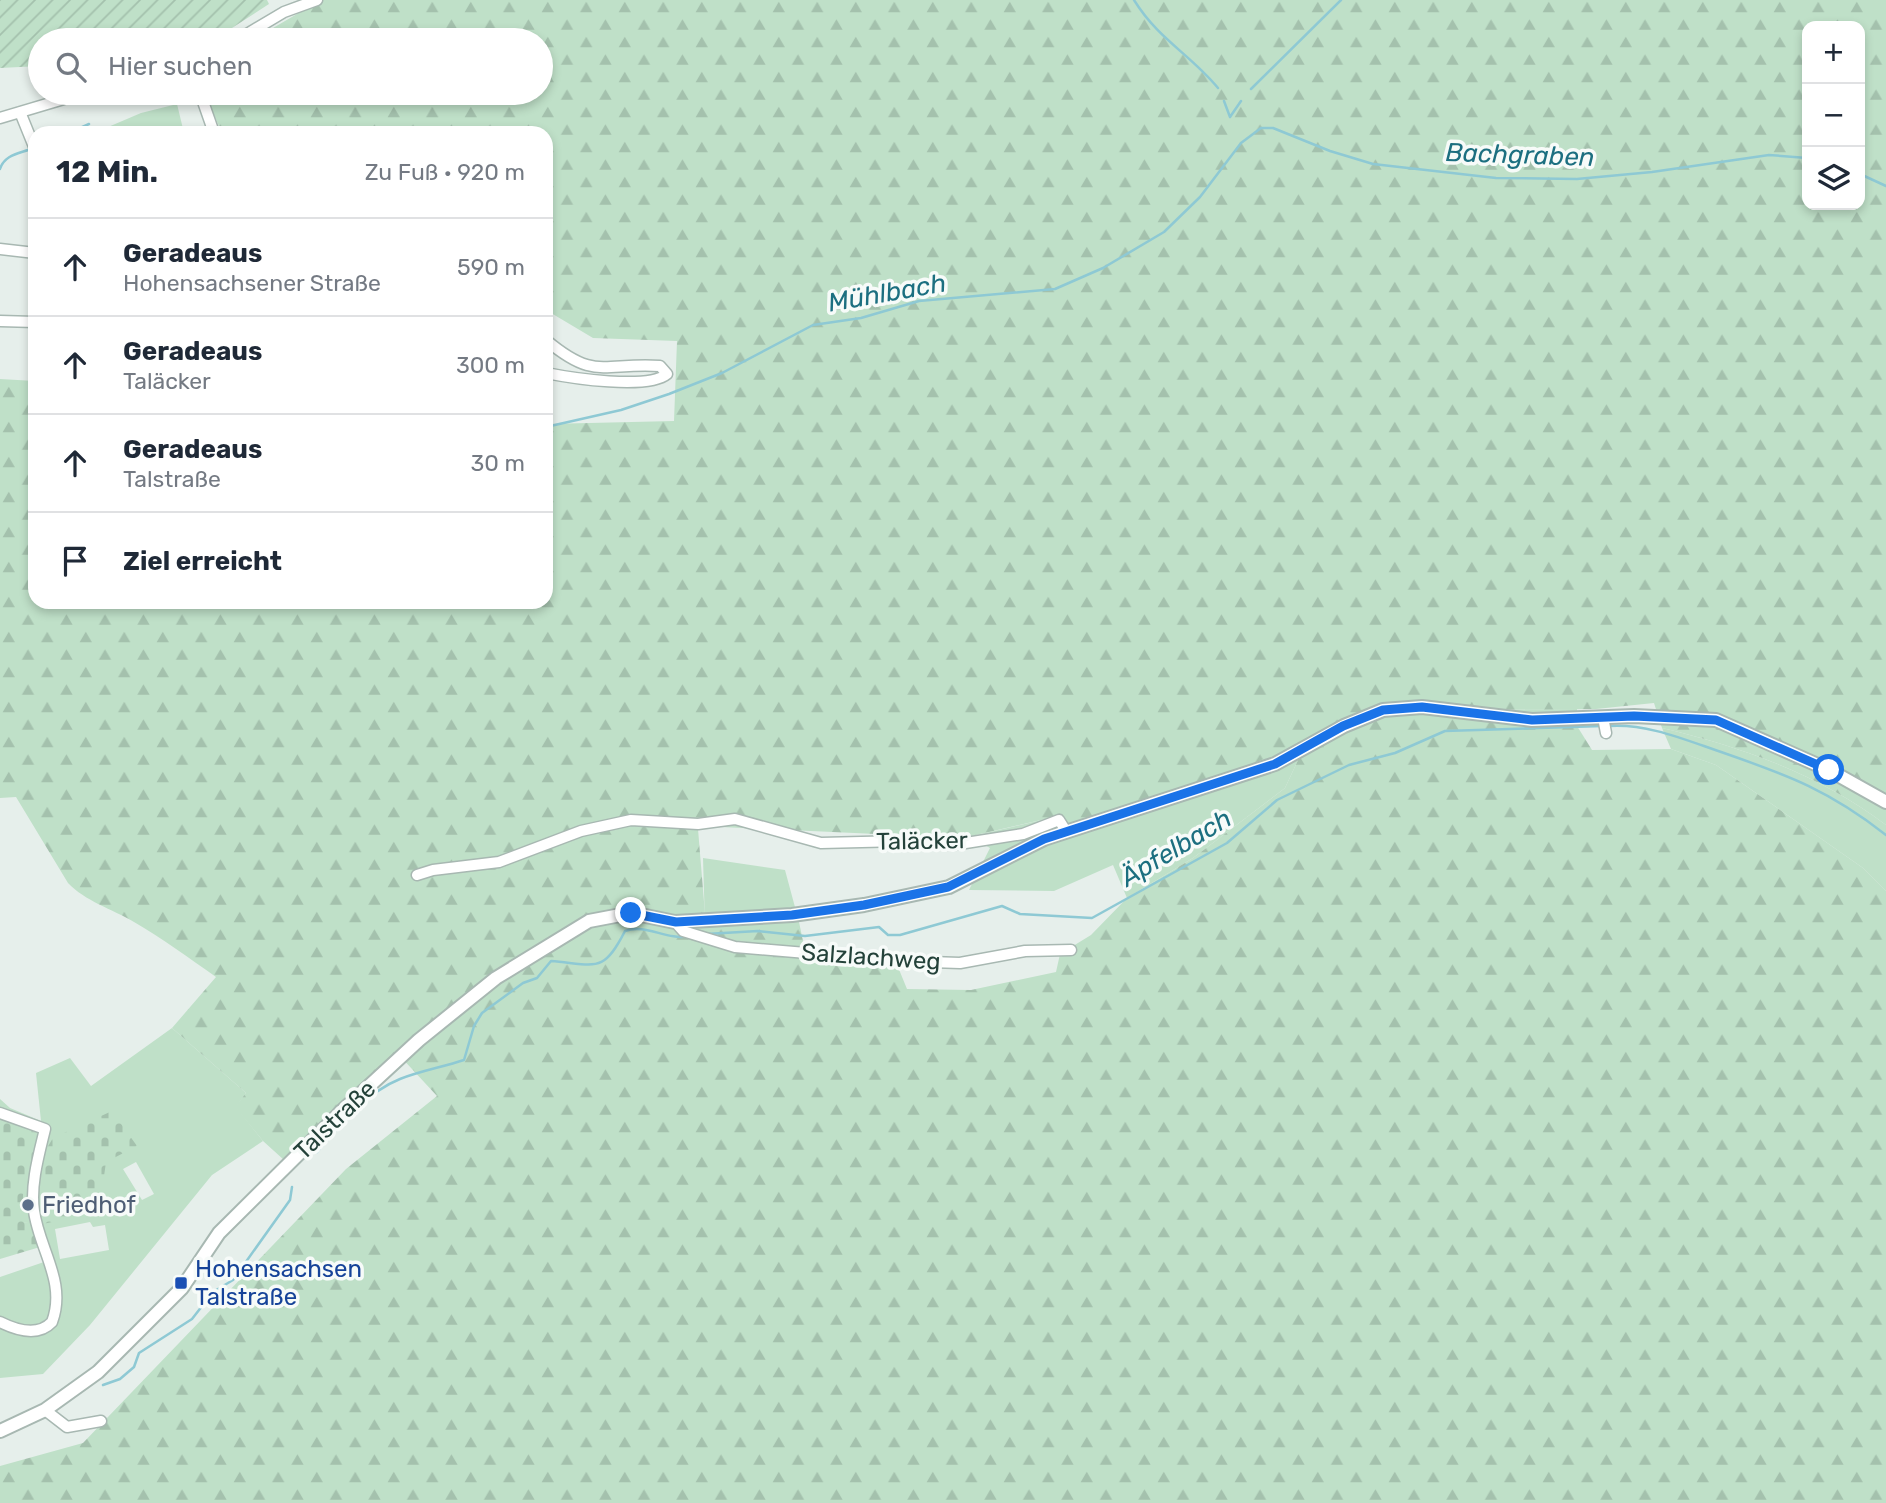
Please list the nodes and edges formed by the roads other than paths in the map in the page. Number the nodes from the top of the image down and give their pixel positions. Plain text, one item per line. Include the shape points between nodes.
1 (317, 0) edge
2 (257, 28) edge
3 (44, 105) edge
4 (204, 105) edge
5 (20, 112) junction
6 (0, 118) edge
7 (212, 126) edge
8 (28, 132) edge
9 (0, 248) edge
10 (28, 252) edge
11 (0, 321) edge
12 (28, 322) edge
13 (553, 345) edge
14 (553, 374) edge
15 (1602, 717) junction
16 (1606, 733) dead end
17 (1886, 802) edge
18 (1066, 831) junction
19 (416, 875) dead end
20 (676, 922) junction
21 (1071, 950) dead end
22 (0, 1113) edge
23 (0, 1322) edge
24 (45, 1410) junction
25 (101, 1421) dead end
26 (0, 1431) edge

1 - 2 street
3 - 5 street
4 - 7 street
5 - 6 street
5 - 8 street
9 - 10 street
11 - 12 street
13 - 14 street via 588,368 650,365 666,370 664,377 628,381
15 - 16 street
15 - 17 street via 1716,720 1829,770
15 - 18 street via 1532,720 1422,707 1383,710 1343,726 1275,764
18 - 19 street, Taläcker via 1059,820 1023,834 953,845 821,843 735,819 698,824 631,820 581,831 499,862
18 - 20 street, Taläcker via 948,887 792,915
20 - 21 street, Salzlachweg via 682,931 735,947 901,961 960,963 1025,951
20 - 24 street, Talstraße via 631,913 589,921 496,978 342,1111 219,1233 182,1288 98,1372
22 - 23 street via 45,1129 33,1202 57,1304 52,1322 40,1329 28,1331
24 - 25 street via 67,1427
24 - 26 street, Talstraße

